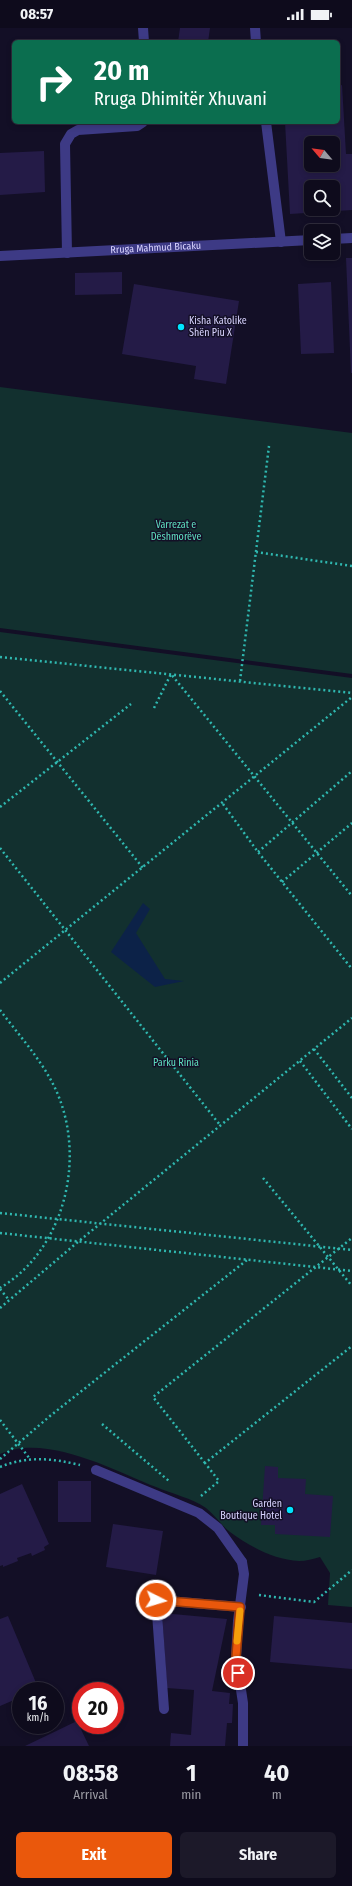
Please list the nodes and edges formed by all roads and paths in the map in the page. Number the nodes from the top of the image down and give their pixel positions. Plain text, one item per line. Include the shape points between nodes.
1 (143, 28) edge
2 (254, 28) edge
3 (144, 40) edge
4 (256, 40) edge
5 (139, 124) edge
6 (266, 124) edge
7 (352, 238) edge
8 (340, 239) edge
9 (304, 240) edge
10 (281, 242) junction
11 (67, 253) junction
12 (0, 256) edge
13 (269, 446) dead end
14 (256, 552) junction
15 (352, 566) edge
16 (0, 657) edge
17 (171, 674) junction
18 (240, 681) junction
19 (0, 691) edge
20 (352, 693) edge
21 (352, 697) edge
22 (131, 704) dead end
23 (154, 708) dead end
24 (58, 762) junction
25 (352, 771) edge
26 (256, 777) junction
27 (223, 804) junction
28 (0, 807) edge
29 (293, 823) junction
30 (352, 823) edge
31 (0, 848) edge
32 (258, 852) junction
33 (316, 852) junction
34 (143, 868) junction
35 (282, 882) junction
36 (352, 896) edge
37 (66, 931) junction
38 (352, 969) edge
39 (0, 983) edge
40 (0, 1010) edge
41 (352, 1018) edge
42 (314, 1049) junction
43 (300, 1061) junction
44 (352, 1098) edge
45 (220, 1125) junction
46 (352, 1130) edge
47 (263, 1178) dead end
48 (0, 1213) edge
49 (59, 1219) junction
50 (101, 1224) junction
51 (0, 1233) edge
52 (49, 1238) junction
53 (352, 1238) edge
54 (79, 1241) junction
55 (320, 1246) junction
56 (338, 1248) junction
57 (352, 1250) edge
58 (328, 1257) junction
59 (247, 1259) junction
60 (316, 1267) junction
61 (338, 1270) junction
62 (352, 1271) edge
63 (352, 1286) edge
64 (0, 1288) edge
65 (10, 1300) junction
66 (0, 1308) edge
67 (352, 1346) edge
68 (1, 1422) edge
69 (102, 1424) dead end
70 (18, 1444) junction
71 (0, 1459) edge
72 (30, 1459) junction
73 (205, 1463) junction
74 (0, 1467) edge
75 (96, 1470) joint
76 (187, 1507) junction
77 (352, 1570) edge
78 (243, 1592) junction
79 (240, 1607) junction
80 (164, 1709) dead end
81 (243, 1746) edge

1 - 3 street
2 - 4 street
5 - 11 street via 78,130 67,140
6 - 10 street
7 - 8 street
9 - 10 street, Rruga Mahmud Bicaku
10 - 11 street, Rruga Mahmud Bicaku
11 - 12 street, Rruga Mahmud Bicaku
13 - 14 path
14 - 15 path
14 - 18 path
16 - 17 path
17 - 18 path
17 - 23 path
17 - 26 path
18 - 20 path
19 - 24 path
21 - 26 path
22 - 24 path
24 - 28 path
24 - 34 path
25 - 29 path
26 - 27 path
26 - 29 path
27 - 32 path
27 - 34 path
29 - 32 path
29 - 33 path
30 - 33 path
31 - 37 path
32 - 35 path
33 - 35 path
33 - 36 path
34 - 37 path
35 - 38 path
37 - 39 path
37 - 45 path
40 - 49 path via 49,1078 65,1114 70,1144 69,1176
41 - 42 path
42 - 43 path
42 - 44 path
43 - 45 path
43 - 46 path
45 - 50 path
47 - 55 path
48 - 49 path
49 - 50 path
49 - 52 path
50 - 54 path
50 - 55 path
51 - 52 path
52 - 54 path
52 - 64 path via 32,1261 10,1283
53 - 56 path
54 - 59 path
54 - 65 path
55 - 56 path
55 - 58 path
56 - 57 path
56 - 58 path
58 - 60 path
58 - 61 path
59 - 60 path
59 - 70 path
60 - 61 path
60 - 73 path via 153,1398
61 - 62 path
61 - 63 path
64 - 65 path
65 - 66 path
67 - 73 path
68 - 70 path
69 - 76 path via 168,1480
70 - 71 path
70 - 72 path
72 - 74 path
72 - 75 path via 53,1460
73 - 76 path via 219,1482
75 - 76 street
76 - 78 street via 218,1528 242,1562
77 - 78 path via 314,1602
78 - 79 street
79 - 80 street via 156,1600
79 - 81 street via 236,1657 243,1703

